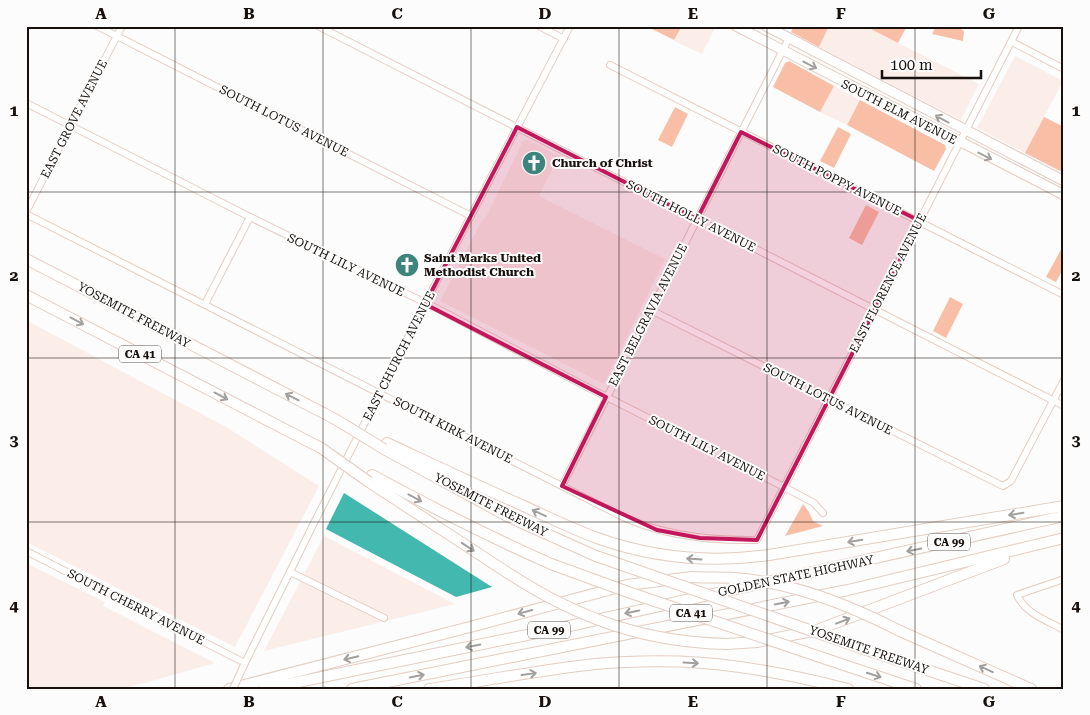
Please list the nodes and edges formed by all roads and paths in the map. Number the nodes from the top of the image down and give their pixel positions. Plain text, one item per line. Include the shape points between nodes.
1 (97, 26) edge
2 (122, 26) edge
3 (318, 26) edge
4 (539, 26) edge
5 (570, 26) edge
6 (736, 26) edge
7 (766, 26) edge
8 (1019, 26) edge
9 (117, 36) junction
10 (789, 38) junction
11 (564, 39) junction
12 (1012, 42) junction
13 (782, 51) junction
14 (610, 65) dead end
15 (1064, 69) edge
16 (26, 103) edge
17 (70, 126) junction
18 (518, 127) junction
19 (966, 131) junction
20 (741, 132) junction
21 (960, 143) junction
22 (1064, 181) edge
23 (1064, 195) edge
24 (26, 213) edge
25 (471, 216) junction
26 (250, 218) junction
27 (697, 220) junction
28 (920, 221) junction
29 (26, 252) edge
30 (26, 259) edge
31 (90, 291) junction
32 (1064, 295) edge
33 (29, 296) edge
34 (205, 304) junction
35 (425, 304) junction
36 (651, 310) junction
37 (874, 310) junction
38 (1064, 380) edge
39 (380, 393) junction
40 (606, 397) junction
41 (829, 399) junction
42 (1053, 401) junction
43 (1064, 406) edge
44 (385, 446) junction
45 (370, 479) junction
46 (562, 486) junction
47 (784, 487) junction
48 (1064, 506) edge
49 (823, 513) dead end
50 (1064, 516) edge
51 (1064, 538) edge
52 (758, 540) joint
53 (26, 551) edge
54 (290, 572) junction
55 (1064, 579) edge
56 (384, 618) dead end
57 (1064, 630) edge
58 (245, 664) junction
59 (231, 689) edge
60 (264, 689) edge
61 (352, 689) edge
62 (429, 689) edge
63 (848, 689) edge
64 (916, 689) edge
65 (984, 689) edge
66 (1031, 689) edge

1 - 9 street, SOUTH LOTUS AVENUE
2 - 9 street, EAST GROVE AVENUE
3 - 18 street, SOUTH HOLLY AVENUE
4 - 11 street
5 - 11 street, EAST CHURCH AVENUE
6 - 13 main road, SOUTH ELM AVENUE
7 - 10 main road, SOUTH ELM AVENUE
8 - 12 street, EAST FLORENCE AVENUE
9 - 17 street, EAST GROVE AVENUE
9 - 25 street, SOUTH LOTUS AVENUE
10 - 13 street, EAST BELGRAVIA AVENUE
19 -> 10 main road, SOUTH ELM AVENUE
11 - 18 street, EAST CHURCH AVENUE
12 - 15 street
12 - 19 street, EAST FLORENCE AVENUE
13 - 20 street, EAST BELGRAVIA AVENUE
13 -> 21 main road, SOUTH ELM AVENUE
14 - 20 street, SOUTH POPPY AVENUE
16 - 17 street, SOUTH LILY AVENUE
17 - 24 street, EAST GROVE AVENUE
17 - 26 street, SOUTH LILY AVENUE
18 - 25 street, EAST CHURCH AVENUE
18 - 27 street, SOUTH HOLLY AVENUE
19 - 21 street, EAST FLORENCE AVENUE
19 - 22 main road, SOUTH ELM AVENUE
20 - 27 street, EAST BELGRAVIA AVENUE
20 - 28 street, SOUTH POPPY AVENUE
21 -> 23 main road, SOUTH ELM AVENUE
21 - 28 street, EAST FLORENCE AVENUE
24 - 34 street, SOUTH KIRK AVENUE
25 - 35 street, EAST CHURCH AVENUE
26 - 34 street
26 - 35 street, SOUTH LILY AVENUE
27 - 36 street, EAST BELGRAVIA AVENUE
27 - 37 street, SOUTH HOLLY AVENUE
28 - 32 street, SOUTH POPPY AVENUE
28 - 37 street, EAST FLORENCE AVENUE
29 - 31 highway
30 - 31 highway, YOSEMITE FREEWAY / CA 41
44 -> 31 highway, YOSEMITE FREEWAY / CA 41, bridge
33 -> 45 highway, YOSEMITE FREEWAY / CA 41, bridge via 321,448
34 - 39 street, SOUTH KIRK AVENUE
35 - 39 street, EAST CHURCH AVENUE
35 - 40 street, SOUTH LILY AVENUE
36 - 40 street, EAST BELGRAVIA AVENUE
36 - 41 street, SOUTH LOTUS AVENUE
37 - 41 street, EAST FLORENCE AVENUE
37 - 42 street, SOUTH HOLLY AVENUE
38 - 42 street
39 - 46 street, SOUTH KIRK AVENUE
39 - 54 street, EAST CHURCH AVENUE
40 - 46 street, EAST BELGRAVIA AVENUE
40 - 47 street, SOUTH LILY AVENUE
41 - 42 street, SOUTH LOTUS AVENUE via 1006,486
41 - 47 street, EAST FLORENCE AVENUE
42 - 43 street, SOUTH HOLLY AVENUE
48 -> 44 highway via 751,558 684,558 644,552 597,538
44 - 65 highway, YOSEMITE FREEWAY / CA 41, bridge via 511,518 596,556
45 -> 51 highway, bridge via 511,575 578,613 609,624 689,642 757,642 816,630
45 -> 64 highway, YOSEMITE FREEWAY / CA 41, bridge via 551,564
46 - 52 street, SOUTH KIRK AVENUE via 657,530 700,538
47 - 49 street, SOUTH LILY AVENUE via 814,502
47 - 52 street, EAST FLORENCE AVENUE
50 -> 60 highway, GOLDEN STATE HIGHWAY / CA 99
61 -> 51 highway, GOLDEN STATE HIGHWAY / CA 99 via 848,590
53 - 58 street, SOUTH CHERRY AVENUE
54 - 56 street
54 - 58 street, EAST CHURCH AVENUE
55 - 57 street via 1016,595 1029,612
58 - 59 street, EAST CHURCH AVENUE, bridge
66 -> 59 highway, bridge via 851,607 800,589 734,578 692,578 627,585
62 -> 63 highway via 595,664 644,662 739,667

